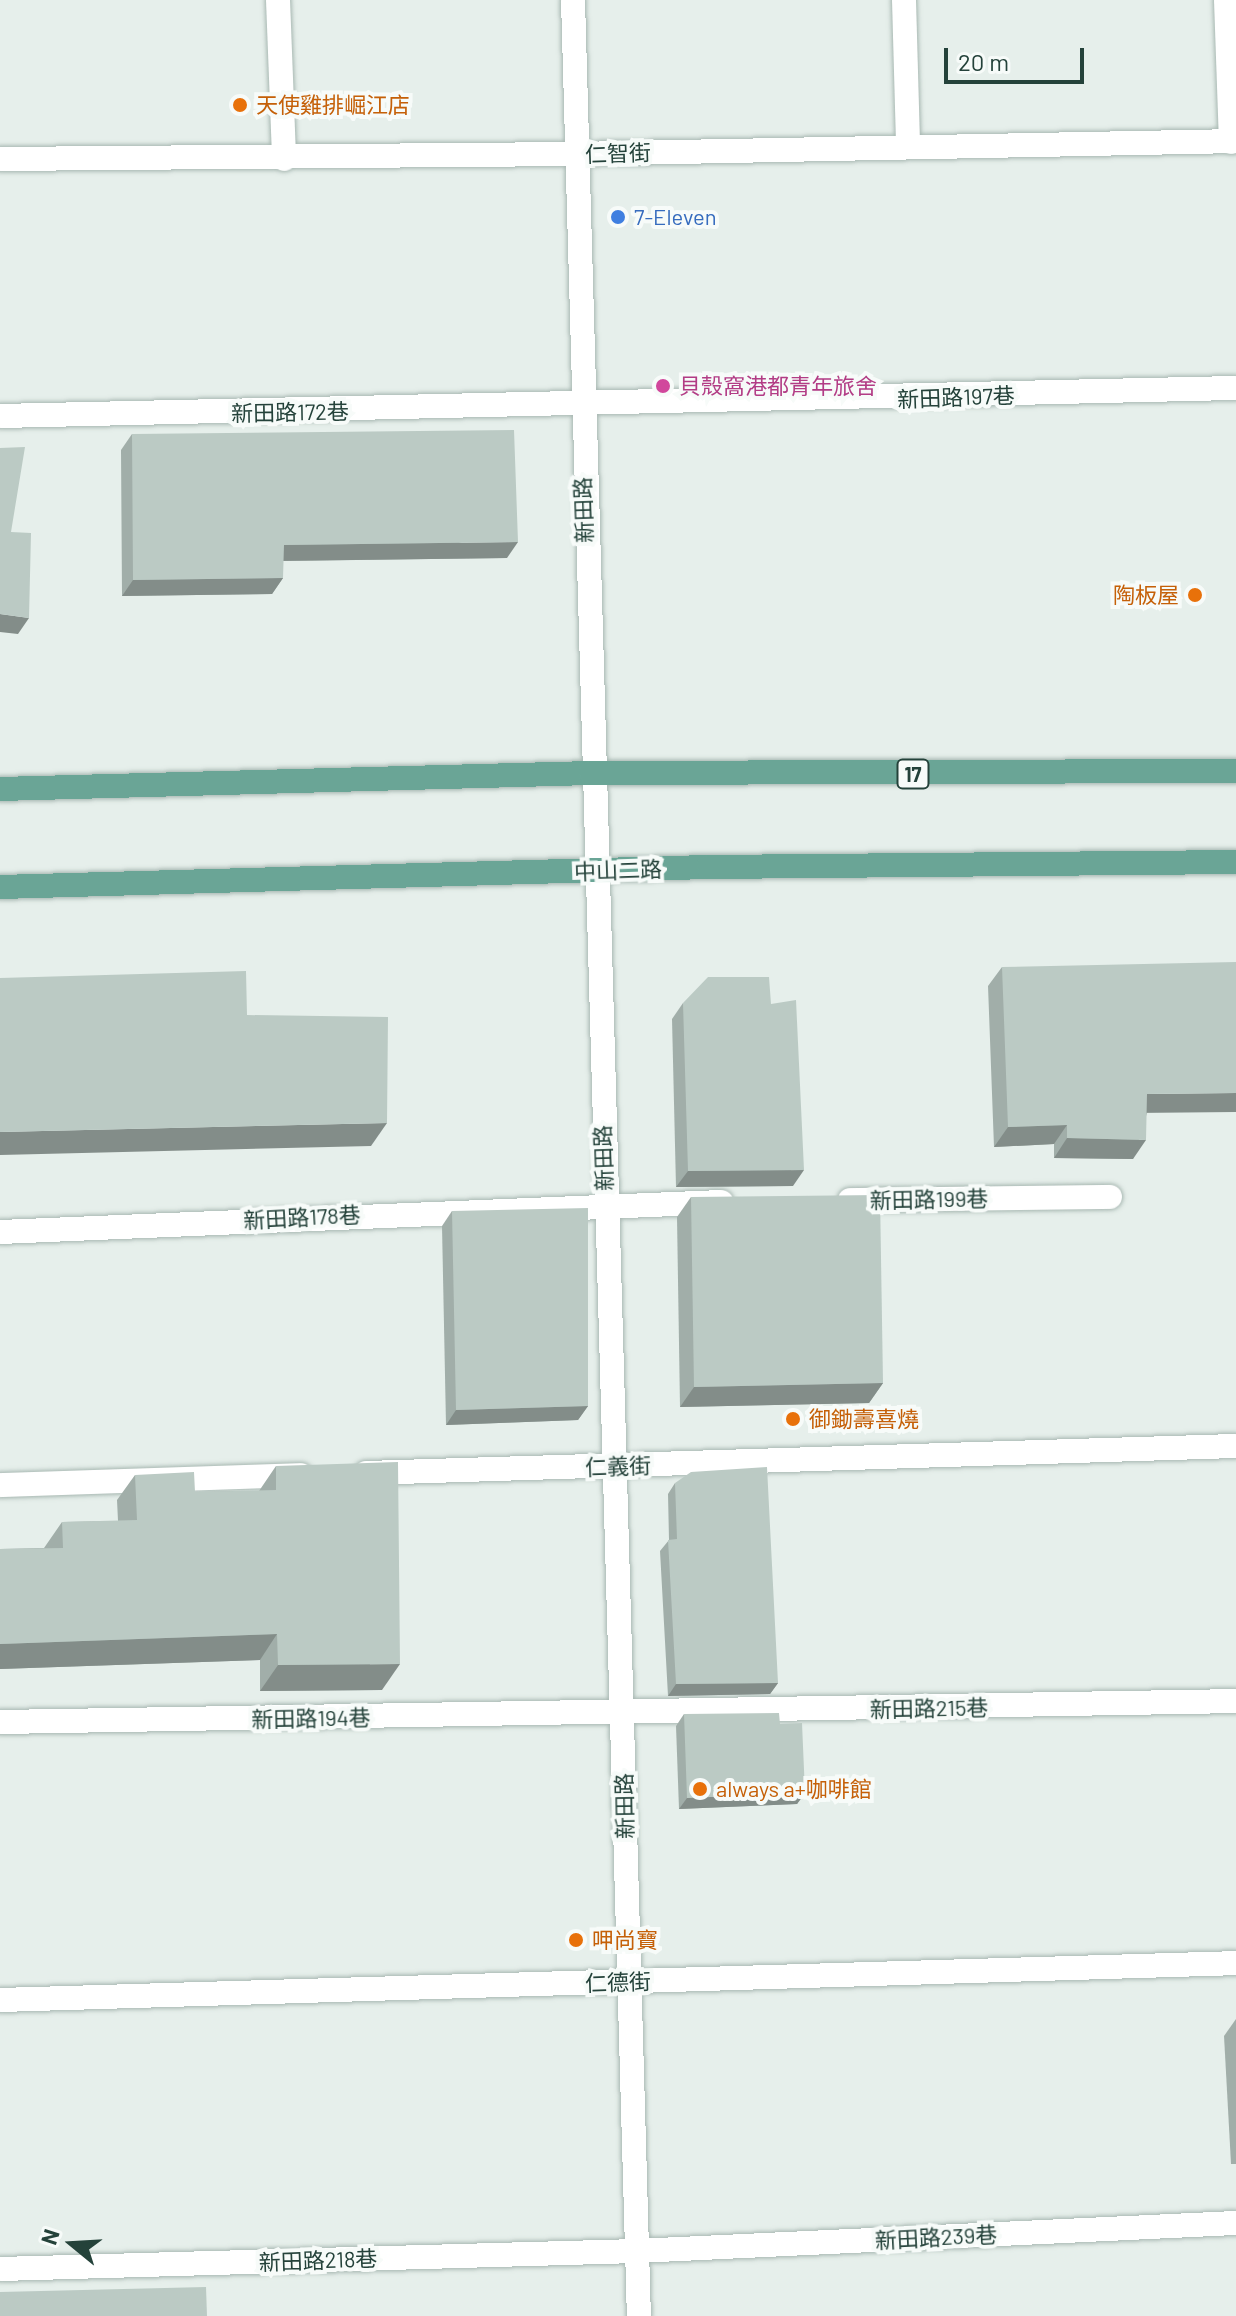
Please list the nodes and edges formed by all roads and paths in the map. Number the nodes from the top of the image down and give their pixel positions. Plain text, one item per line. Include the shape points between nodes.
1 (278, 0) edge
2 (573, 0) edge
3 (904, 0) edge
4 (1226, 0) edge
5 (1233, 142) edge
6 (908, 145) junction
7 (574, 154) junction
8 (0, 159) edge
9 (284, 159) junction
10 (1236, 388) edge
11 (579, 409) junction
12 (0, 416) edge
13 (1236, 771) edge
14 (591, 773) junction
15 (0, 789) edge
16 (1236, 862) edge
17 (597, 872) junction
18 (0, 887) edge
19 (1110, 1197) dead end
20 (825, 1201) edge
21 (746, 1202) edge
22 (604, 1203) junction
23 (0, 1232) edge
24 (1236, 1446) edge
25 (612, 1466) junction
26 (0, 1485) edge
27 (1236, 1701) edge
28 (622, 1714) junction
29 (0, 1722) edge
30 (1236, 1963) edge
31 (628, 1982) junction
32 (0, 2000) edge
33 (1236, 2223) edge
34 (637, 2251) junction
35 (0, 2269) edge
36 (639, 2316) edge

1 - 9 street
2 - 7 street, 新田路
3 - 6 street
4 - 5 street
5 - 6 street, 仁智街
6 - 7 street, 仁智街
7 - 9 street, 仁智街
7 - 11 street, 新田路
8 - 9 street, 仁智街
10 - 11 street, 新田路197巷
11 - 12 street, 新田路172巷
11 - 14 street, 新田路
13 - 14 main road, 17
14 - 15 main road, 17
14 - 17 street, 新田路
16 - 17 main road, 中山二路
17 - 18 main road, 中山二路
17 - 22 street, 新田路
19 - 20 street, 新田路199巷
21 - 22 street
22 - 23 street, 新田路178巷
22 - 25 street, 新田路
24 - 25 street, 仁義街
25 - 26 street, 仁義街
25 - 28 street, 新田路
27 - 28 street, 新田路215巷
28 - 29 street, 新田路194巷
28 - 31 street, 新田路
30 - 31 street, 仁德街
31 - 32 street, 仁德街
31 - 34 street, 新田路
33 - 34 street, 新田路239巷
34 - 35 street, 新田路218巷
34 - 36 street, 新田路

